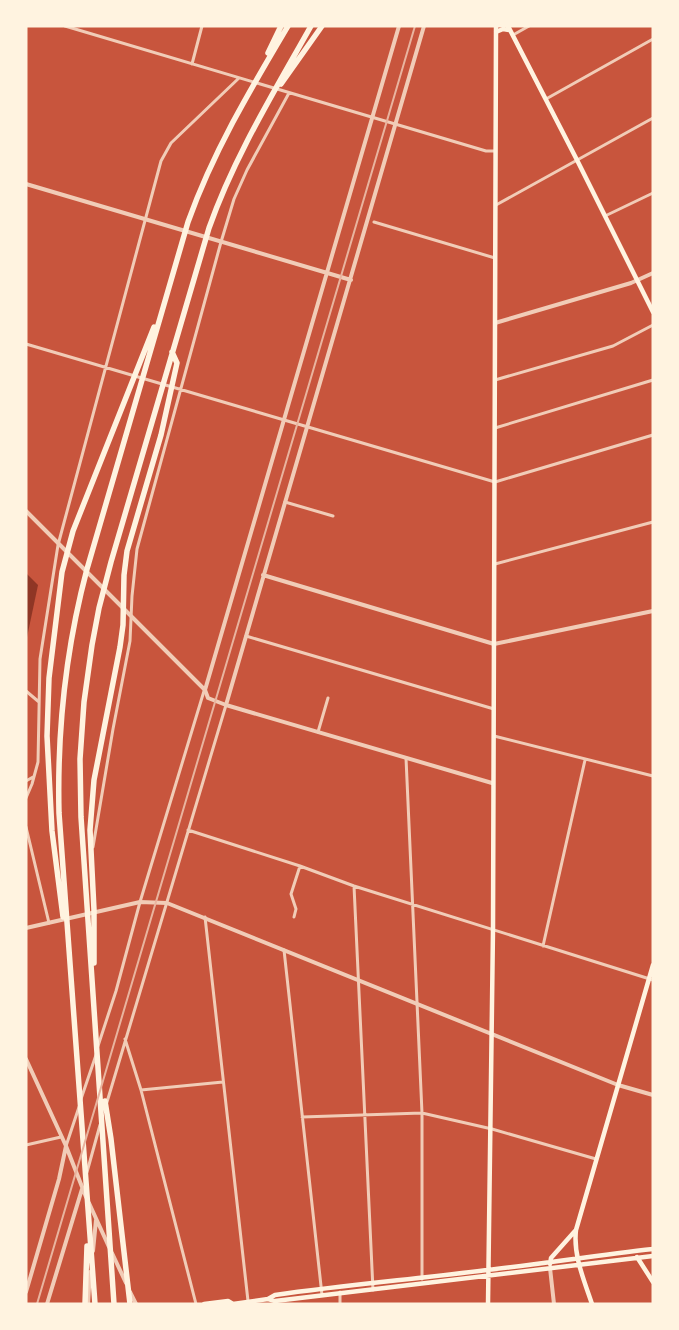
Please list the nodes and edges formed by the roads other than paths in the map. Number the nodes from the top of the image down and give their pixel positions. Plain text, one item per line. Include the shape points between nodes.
1 (65, 26) edge
2 (202, 26) edge
3 (281, 26) edge
4 (288, 26) edge
5 (311, 26) edge
6 (322, 26) edge
7 (399, 26) edge
8 (424, 26) edge
9 (496, 26) edge
10 (529, 26) edge
11 (508, 28) edge
12 (496, 32) junction
13 (512, 35) junction
14 (653, 39) edge
15 (192, 64) junction
16 (258, 76) junction
17 (238, 78) junction
18 (281, 82) junction
19 (289, 93) junction
20 (546, 99) junction
21 (373, 117) junction
22 (653, 118) edge
23 (396, 125) junction
24 (495, 151) junction
25 (577, 160) junction
26 (26, 184) edge
27 (653, 193) edge
28 (495, 205) junction
29 (605, 216) junction
30 (145, 220) junction
31 (374, 222) dead end
32 (220, 242) junction
33 (495, 258) junction
34 (327, 273) junction
35 (653, 273) edge
36 (351, 280) junction
37 (637, 280) junction
38 (163, 307) junction
39 (653, 312) edge
40 (495, 323) junction
41 (653, 325) edge
42 (26, 344) edge
43 (172, 352) junction
44 (105, 368) junction
45 (495, 380) junction
46 (653, 380) edge
47 (180, 390) junction
48 (283, 420) junction
49 (307, 427) junction
50 (495, 428) junction
51 (653, 435) edge
52 (495, 482) junction
53 (285, 502) junction
54 (26, 511) edge
55 (332, 516) dead end
56 (653, 522) edge
57 (58, 545) junction
58 (66, 553) junction
59 (495, 564) junction
60 (263, 575) junction
61 (123, 609) junction
62 (653, 611) edge
63 (131, 616) junction
64 (246, 636) junction
65 (494, 644) junction
66 (204, 690) junction
67 (26, 691) edge
68 (328, 698) dead end
69 (39, 702) junction
70 (226, 704) junction
71 (494, 709) junction
72 (318, 732) junction
73 (493, 736) junction
74 (406, 758) junction
75 (585, 760) junction
76 (653, 776) edge
77 (34, 777) junction
78 (26, 780) edge
79 (492, 783) junction
80 (26, 798) edge
81 (26, 827) edge
82 (188, 830) junction
83 (300, 866) junction
84 (354, 886) junction
85 (140, 902) junction
86 (167, 903) junction
87 (413, 904) junction
88 (96, 912) junction
89 (205, 917) junction
90 (294, 917) dead end
91 (48, 923) junction
92 (26, 928) edge
93 (493, 929) junction
94 (543, 946) junction
95 (284, 949) junction
96 (653, 965) edge
97 (358, 980) junction
98 (651, 980) edge
99 (71, 982) junction
100 (418, 1004) junction
101 (95, 1015) junction
102 (492, 1035) junction
103 (125, 1039) junction
104 (26, 1059) edge
105 (100, 1075) junction
106 (223, 1082) junction
107 (618, 1085) junction
108 (141, 1090) junction
109 (653, 1095) edge
110 (422, 1113) junction
111 (365, 1115) junction
112 (302, 1117) junction
113 (492, 1128) junction
114 (61, 1137) junction
115 (26, 1145) edge
116 (66, 1146) junction
117 (596, 1159) junction
118 (82, 1189) junction
119 (96, 1218) junction
120 (88, 1224) junction
121 (576, 1230) junction
122 (653, 1249) edge
123 (637, 1250) junction
124 (653, 1256) edge
125 (577, 1257) junction
126 (637, 1258) junction
127 (550, 1262) junction
128 (579, 1264) junction
129 (550, 1268) junction
130 (489, 1273) junction
131 (422, 1277) junction
132 (653, 1282) edge
133 (373, 1283) junction
134 (422, 1283) junction
135 (339, 1287) junction
136 (321, 1289) junction
137 (373, 1290) junction
138 (26, 1292) edge
139 (340, 1293) junction
140 (322, 1295) junction
141 (248, 1301) junction
142 (268, 1301) edge
143 (47, 1304) edge
144 (86, 1304) edge
145 (94, 1304) edge
146 (116, 1304) edge
147 (130, 1304) edge
148 (136, 1304) edge
149 (196, 1304) edge
150 (204, 1304) edge
151 (233, 1304) edge
152 (340, 1304) edge
153 (488, 1304) edge
154 (554, 1304) edge
155 (592, 1304) edge

1 - 15 street
2 - 15 street
3 - 16 highway
4 - 16 highway
5 - 18 highway
6 - 18 highway
7 - 21 street
8 - 23 street
9 - 12 main road
10 - 13 street
11 - 12 main road
11 - 13 main road
12 - 24 main road
13 - 20 main road
14 - 20 street
15 - 17 street
16 - 38 highway via 215,156 188,222
17 - 19 street
17 - 30 street via 171,143 160,161
18 - 43 highway via 235,163 209,228
19 - 21 street
19 - 32 street via 247,170
20 - 25 main road
21 - 23 street
21 - 34 street
22 - 25 street
23 - 24 street
23 - 36 street
24 - 28 main road
25 - 28 street
25 - 29 main road
26 - 30 street
27 - 29 street
28 - 33 main road
29 - 37 main road
30 - 32 street
30 - 44 street
31 - 33 street
32 - 34 street
32 - 47 street
33 - 40 main road
34 - 36 street
34 - 48 street
35 - 37 street
36 - 49 street
37 - 39 main road
37 - 40 street
38 - 58 highway
38 - 99 highway via 85,577 68,662 58,794
40 - 45 main road
41 - 45 street via 613,346
42 - 44 street
43 - 61 highway via 177,363 159,441 127,551
43 - 101 highway via 101,602 84,702 81,817
44 - 47 street
44 - 57 street
45 - 50 main road
46 - 50 street
47 - 48 street
47 - 63 street via 136,549
48 - 49 street
48 - 66 street
49 - 52 street
49 - 53 street
50 - 52 main road
51 - 52 street
52 - 59 main road
53 - 55 street
53 - 60 street
54 - 57 street
56 - 59 street
57 - 58 street
57 - 69 street via 43,634
58 - 61 street
58 - 99 highway via 48,697 47,755 52,831
59 - 65 main road
60 - 64 street
60 - 65 street
61 - 63 street
61 - 101 highway via 119,653 91,804
62 - 65 street
63 - 66 street
63 - 88 street via 130,641 94,845
64 - 70 street
64 - 71 street
65 - 71 main road
66 - 70 street via 208,698
66 - 85 street
67 - 69 street
68 - 72 street
69 - 77 street via 38,762
70 - 72 street
70 - 82 street
71 - 73 main road
72 - 74 street
73 - 75 street
73 - 79 main road
74 - 79 street
74 - 87 street
75 - 76 street
75 - 94 street
77 - 78 street
77 - 80 street
79 - 93 main road
81 - 91 street
82 - 83 street
82 - 86 street
83 - 84 street
83 - 90 street via 291,894 296,909
84 - 87 street
84 - 97 street
85 - 86 street
85 - 88 street
85 - 116 street via 116,990
86 - 89 street
86 - 103 street
87 - 93 street
87 - 100 street
88 - 91 street
89 - 95 street
89 - 106 street
91 - 92 street
93 - 94 street
93 - 102 main road
94 - 98 street
95 - 97 street
95 - 112 street
96 - 98 main road
97 - 100 street
97 - 111 street
98 - 107 main road
99 - 120 highway
100 - 102 street
100 - 110 street
101 - 105 highway
102 - 107 street
102 - 113 main road
103 - 108 street
103 - 118 street
104 - 114 street
105 - 146 highway
105 - 147 highway via 111,1139
106 - 108 street
106 - 141 street
107 - 109 street
107 - 117 main road
108 - 149 street
110 - 111 street
110 - 113 street
110 - 131 street
111 - 112 street
111 - 133 street
112 - 136 street
113 - 117 street
113 - 130 main road
114 - 115 street
114 - 116 street
116 - 118 street
116 - 138 street
117 - 121 main road
118 - 119 street
118 - 143 street
119 - 144 street
119 - 148 street
120 - 144 highway
120 - 145 highway
121 - 125 main road
121 - 127 main road
122 - 123 main road
123 - 125 main road
123 - 126 main road
124 - 126 main road
125 - 127 main road
125 - 128 main road
126 - 128 main road
126 - 132 main road
127 - 129 main road
127 - 130 main road
128 - 129 main road
128 - 155 main road
129 - 130 main road
129 - 154 street
130 - 131 main road
130 - 134 main road
130 - 153 main road
131 - 133 main road
131 - 134 street
133 - 135 main road
133 - 137 street
134 - 137 main road
135 - 136 main road
135 - 139 street
136 - 140 street
136 - 142 main road via 275,1295
137 - 139 main road
139 - 140 main road
139 - 152 street
140 - 142 main road
141 - 142 main road
141 - 151 main road
150 - 151 main road via 228,1301

